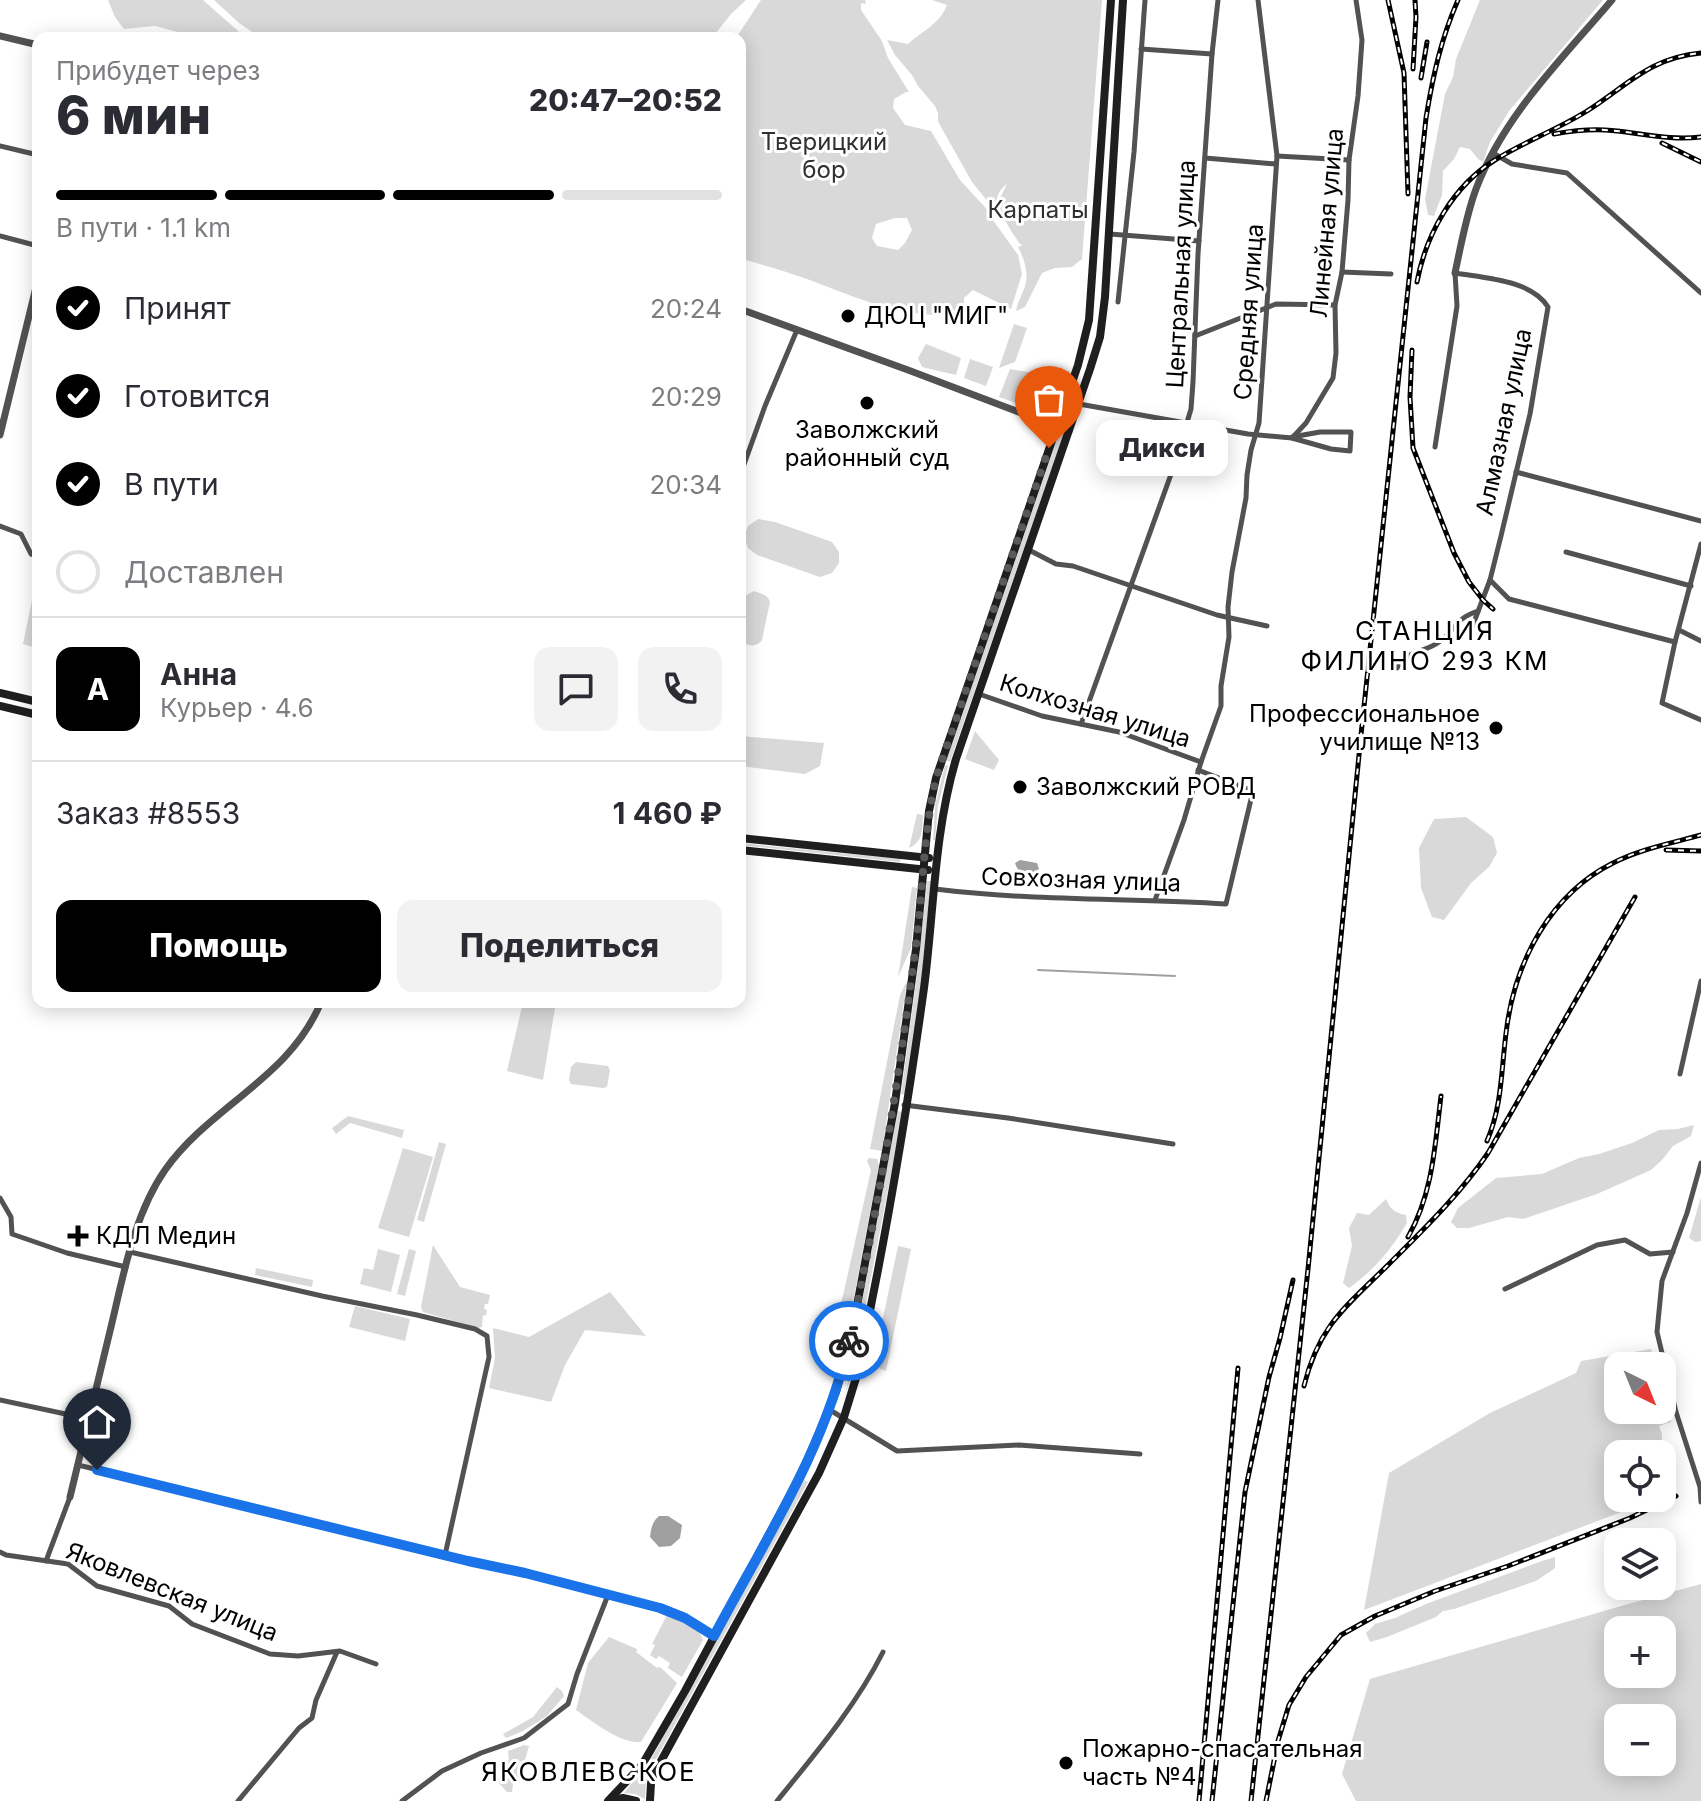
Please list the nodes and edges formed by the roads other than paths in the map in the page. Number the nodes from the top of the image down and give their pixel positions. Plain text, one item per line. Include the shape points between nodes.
1 (1111, 0) edge
2 (1123, 0) edge
3 (1145, 0) edge
4 (1218, 0) edge
5 (1258, 0) edge
6 (1356, 0) edge
7 (1612, 0) edge
8 (0, 36) edge
9 (32, 44) edge
10 (1141, 49) junction
11 (1212, 54) junction
12 (0, 146) edge
13 (1493, 153) junction
14 (32, 154) edge
15 (1277, 156) junction
16 (1205, 158) junction
17 (1349, 160) junction
18 (1276, 164) junction
19 (1109, 234) junction
20 (1126, 235) junction
21 (0, 236) edge
22 (1199, 241) junction
23 (32, 244) edge
24 (1342, 272) junction
25 (1455, 273) junction
26 (1391, 274) dead end
27 (1701, 293) edge
28 (1118, 302) dead end
29 (32, 304) edge
30 (1335, 305) junction
31 (1267, 307) junction
32 (746, 311) edge
33 (797, 330) junction
34 (1195, 336) junction
35 (1078, 365) junction
36 (1090, 369) junction
37 (1078, 404) junction
38 (1188, 424) junction
39 (1056, 427) junction
40 (1069, 431) junction
41 (0, 435) edge
42 (1256, 435) junction
43 (1292, 438) junction
44 (1435, 447) dead end
45 (746, 459) edge
46 (1516, 472) junction
47 (1701, 521) edge
48 (0, 526) edge
49 (1701, 544) edge
50 (1028, 550) junction
51 (1566, 552) dead end
52 (32, 554) edge
53 (1490, 580) junction
54 (1130, 585) junction
55 (1691, 586) junction
56 (1479, 610) junction
57 (1229, 619) junction
58 (1267, 626) dead end
59 (1471, 630) dead end
60 (1679, 630) junction
61 (1701, 641) edge
62 (1675, 642) junction
63 (1397, 668) dead end
64 (0, 693) edge
65 (979, 694) junction
66 (32, 701) edge
67 (0, 706) edge
68 (32, 714) edge
69 (1701, 720) edge
70 (1081, 724) junction
71 (1201, 762) junction
72 (1198, 770) junction
73 (746, 839) edge
74 (746, 851) edge
75 (924, 857) junction
76 (938, 859) junction
77 (923, 869) junction
78 (936, 870) junction
79 (935, 889) junction
80 (1155, 900) junction
81 (1701, 981) edge
82 (318, 1008) edge
83 (1680, 1074) dead end
84 (895, 1103) junction
85 (908, 1105) junction
86 (1173, 1144) dead end
87 (1701, 1163) edge
88 (0, 1198) edge
89 (130, 1252) junction
90 (1673, 1252) junction
91 (126, 1267) junction
92 (1505, 1289) dead end
93 (0, 1400) edge
94 (830, 1410) junction
95 (844, 1417) junction
96 (89, 1419) junction
97 (1140, 1454) dead end
98 (78, 1465) junction
99 (70, 1497) joint
100 (1701, 1502) edge
101 (0, 1552) edge
102 (445, 1555) junction
103 (46, 1561) junction
104 (608, 1595) junction
105 (714, 1636) junction
106 (337, 1652) junction
107 (883, 1652) dead end
108 (376, 1664) dead end
109 (238, 1801) edge
110 (402, 1801) edge
111 (609, 1801) edge
112 (636, 1801) edge
113 (650, 1801) edge
114 (777, 1801) edge

1 - 35 main road via 1092,298
2 - 19 main road
3 - 10 street
4 - 11 street, Центральная улица
5 - 15 street, Средняя улица
6 - 17 street, Линейная улица via 1362,40
7 - 13 street via 1527,100
8 - 9 street
10 - 11 street
10 - 20 street
11 - 16 street, Центральная улица
12 - 14 street
13 - 25 street via 1472,200
13 - 27 street via 1512,164 1567,173
15 - 17 street
15 - 18 street, Средняя улица
16 - 18 street
16 - 22 street, Центральная улица
17 - 24 street, Линейная улица
18 - 31 street, Средняя улица
19 - 20 street
19 - 36 main road via 1100,337
20 - 22 street
20 - 28 street
21 - 23 street
22 - 34 street, Центральная улица
24 - 26 street
24 - 30 street, Линейная улица
25 - 44 street via 1457,306
25 - 46 street, Алмазная улица via 1519,286 1548,307
29 - 41 street
30 - 31 street
30 - 43 street, Линейная улица via 1333,378
31 - 34 street
31 - 42 street, Средняя улица
32 - 33 street
33 - 39 street
33 - 45 street
34 - 38 street, Центральная улица
35 - 36 street
35 - 39 main road
36 - 37 main road
37 - 38 street
37 - 40 main road
38 - 42 street
38 - 54 street, Центральная улица
39 - 40 street
39 - 75 main road via 936,778
40 - 50 main road
42 - 43 street
42 - 57 street, Средняя улица
43 - 43 street via 1331,449 1350,451 1351,432
46 - 47 street
46 - 53 street, Алмазная улица
48 - 52 street via 21,534
49 - 55 street
50 - 54 street via 1056,564
50 - 65 main road
51 - 55 street
53 - 56 street, Алмазная улица
53 - 62 street via 1509,599
54 - 57 street
54 - 70 street, Центральная улица
55 - 60 street
56 - 59 street, Алмазная улица
56 - 63 street via 1463,616 1439,642 1403,658
57 - 58 street
57 - 71 street, Средняя улица via 1221,706
60 - 61 street
60 - 62 street
62 - 69 street via 1662,703
64 - 66 main road
65 - 70 street, Колхозная улица
65 - 76 main road via 949,781
67 - 68 main road
70 - 71 street, Колхозная улица
71 - 72 street, Средняя улица
72 - 80 street, Средняя улица
72 - 80 street, Совхозная улица via 1253,791 1226,904
73 - 75 main road
74 - 77 main road
75 - 76 main road
75 - 77 main road
76 - 78 main road
77 - 78 main road
77 - 84 main road
78 - 79 main road
79 - 80 street, Совхозная улица
79 - 85 main road
81 - 83 street
82 - 89 street via 288,1055 169,1165 148,1201
84 - 85 street
84 - 94 main road via 853,1327
85 - 86 street
85 - 95 main road via 861,1355
87 - 90 street
88 - 91 street via 11,1217 12,1234
89 - 91 street
89 - 102 street via 417,1315 487,1336 489,1357
90 - 92 street via 1650,1254 1625,1240 1597,1245
90 - 100 street via 1662,1281 1657,1332
91 - 96 street
93 - 96 street
94 - 95 street
94 - 105 main road
95 - 97 street via 897,1451 1019,1445
95 - 113 main road via 658,1766
96 - 98 street
98 - 99 street
98 - 102 street
99 - 103 street
101 - 103 street, Яковлевская улица
102 - 104 street
103 - 106 street, Яковлевская улица via 68,1564 97,1586 169,1606 192,1624 270,1654
104 - 105 street via 673,1613
104 - 110 street via 568,1704 524,1738 442,1771
105 - 111 main road via 642,1765
106 - 108 street, Яковлевская улица
106 - 109 street via 312,1718
107 - 114 street via 855,1699
111 - 112 main road

